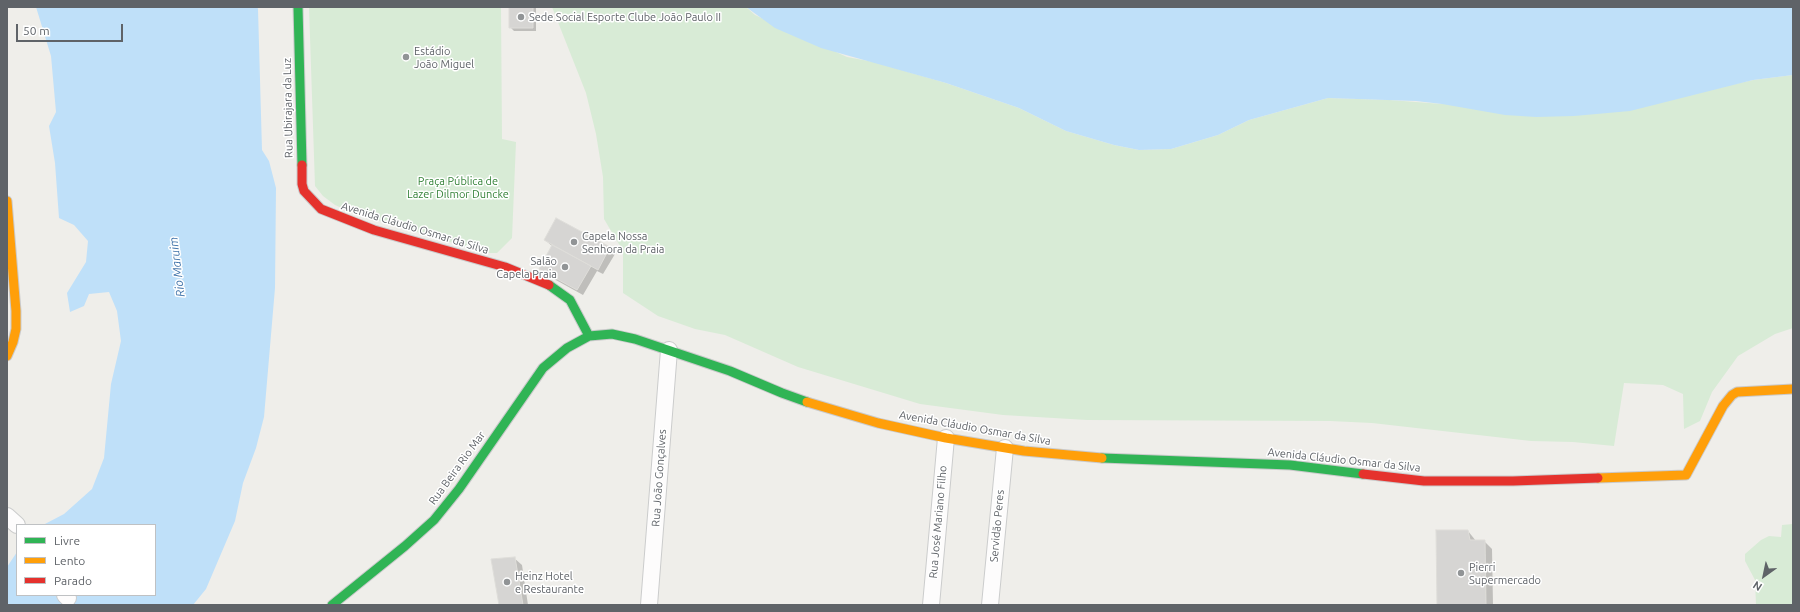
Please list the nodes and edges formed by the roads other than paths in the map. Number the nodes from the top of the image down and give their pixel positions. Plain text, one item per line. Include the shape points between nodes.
1 (298, 7) edge
2 (7, 201) edge
3 (314, 204) joint
4 (589, 336) junction
5 (669, 350) junction
6 (7, 356) edge
7 (1793, 389) edge
8 (946, 438) junction
9 (1005, 448) junction
10 (7, 516) edge
11 (16, 524) edge
12 (332, 605) edge
13 (649, 605) edge
14 (931, 605) edge
15 (990, 605) edge

1 - 3 street, Rua Ubirajara da Luz via 302,184
2 - 6 street via 16,329
3 - 4 street, Avenida Cláudio Osmar da Silva via 330,214 356,223 505,267 540,281 570,300
4 - 5 street, Avenida Cláudio Osmar da Silva via 623,335
4 - 12 street, Rua Beira Rio Mar via 567,348 543,368 459,489 434,520
5 - 8 street, Avenida Cláudio Osmar da Silva via 817,405 878,423
5 - 13 street, Rua João Gonçalves
7 - 9 street, Avenida Cláudio Osmar da Silva via 1737,392 1732,395 1723,406 1686,475 1424,482 1290,465 1080,457
8 - 9 street, Avenida Cláudio Osmar da Silva
8 - 14 street, Rua José Mariano Filho
9 - 15 street, Servidão Peres
10 - 11 street

